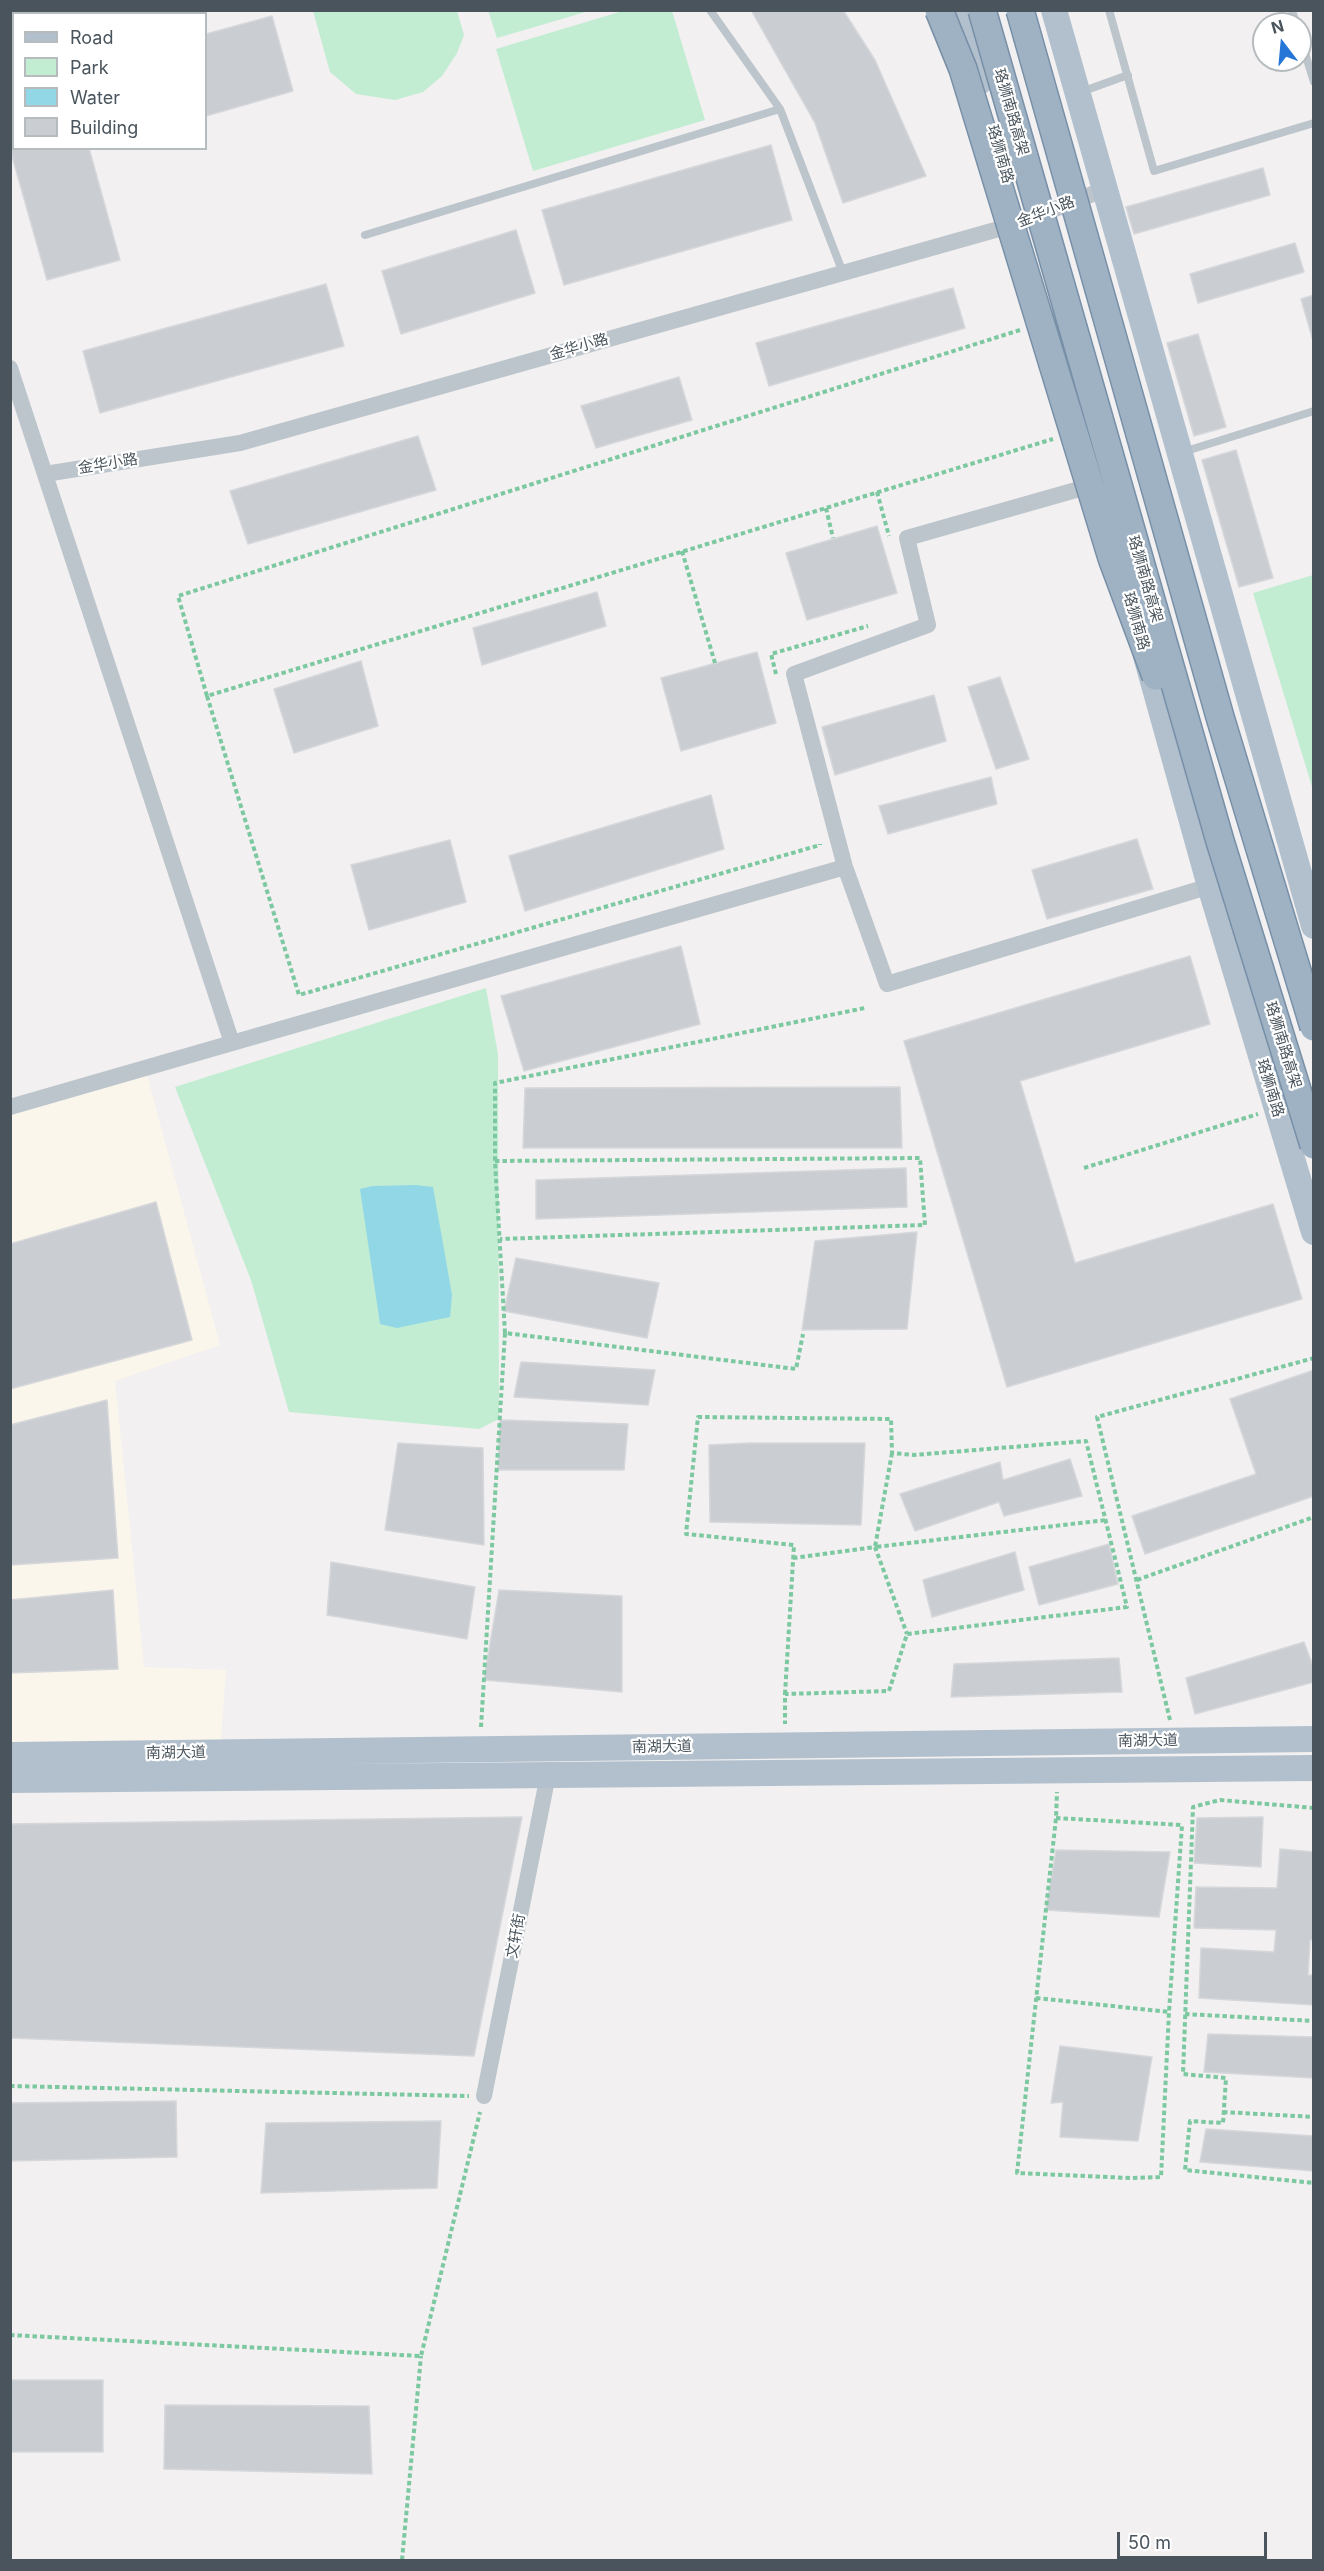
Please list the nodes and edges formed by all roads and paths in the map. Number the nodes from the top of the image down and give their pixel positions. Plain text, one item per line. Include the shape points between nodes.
1 (710, 10) edge
2 (939, 10) edge
3 (958, 10) edge
4 (982, 10) edge
5 (1020, 10) edge
6 (1054, 10) edge
7 (1109, 10) edge
8 (1128, 75) junction
9 (1078, 93) junction
10 (780, 109) junction
11 (1314, 123) edge
12 (1105, 189) junction
13 (1020, 223) junction
14 (365, 235) dead end
15 (843, 273) junction
16 (1040, 324) junction
17 (10, 368) edge
18 (1314, 411) edge
19 (1054, 439) dead end
20 (1180, 453) junction
21 (45, 474) junction
22 (1090, 486) junction
23 (877, 492) junction
24 (826, 508) junction
25 (833, 538) dead end
26 (892, 547) dead end
27 (682, 551) junction
28 (878, 623) dead end
29 (714, 663) dead end
30 (776, 676) dead end
31 (207, 696) junction
32 (817, 834) dead end
33 (1220, 841) junction
34 (845, 867) junction
35 (1210, 886) junction
36 (1314, 926) edge
37 (865, 1008) dead end
38 (1314, 1027) edge
39 (232, 1043) junction
40 (10, 1107) edge
41 (1276, 1108) junction
42 (1314, 1145) edge
43 (495, 1161) junction
44 (1084, 1168) dead end
45 (1314, 1232) edge
46 (500, 1239) junction
47 (505, 1333) junction
48 (802, 1334) dead end
49 (1314, 1358) edge
50 (892, 1453) junction
51 (1314, 1517) edge
52 (1106, 1520) junction
53 (875, 1547) junction
54 (793, 1558) junction
55 (1137, 1580) junction
56 (907, 1634) junction
57 (785, 1694) junction
58 (1314, 1739) edge
59 (1176, 1741) junction
60 (785, 1746) junction
61 (480, 1749) junction
62 (10, 1755) edge
63 (1314, 1768) edge
64 (1057, 1770) junction
65 (548, 1775) junction
66 (10, 1780) edge
67 (1314, 1808) edge
68 (1056, 1818) junction
69 (1036, 1998) junction
70 (1169, 2012) junction
71 (1185, 2014) junction
72 (1314, 2021) edge
73 (10, 2086) edge
74 (484, 2096) junction
75 (1223, 2112) junction
76 (1314, 2117) edge
77 (1314, 2183) edge
78 (10, 2336) edge
79 (421, 2356) junction
80 (402, 2560) edge

1 - 10 lane
2 - 16 highway, bridge via 963,69
3 - 13 main road, 珞狮南路
4 - 33 highway, 珞狮南路高架, bridge
5 - 38 highway, bridge via 1217,705
6 - 9 main road
7 - 8 lane
8 - 9 lane
8 - 11 lane via 1154,171
9 - 12 main road
10 - 14 lane
10 - 15 lane
12 - 13 street, 金华小路
12 - 20 main road
13 - 15 street, 金华小路
13 - 35 main road, 珞狮南路
15 - 21 street, 金华小路 via 240,443
16 - 22 highway, bridge
16 - 31 path via 178,596
17 - 21 street
18 - 20 lane
19 - 23 path
20 - 36 main road
21 - 39 street
22 - 33 highway, bridge via 1112,558
22 - 34 street via 907,538 928,625 794,674
23 - 24 path
23 - 26 path
24 - 25 path
24 - 27 path
27 - 29 path
27 - 31 path
28 - 30 path via 771,654
31 - 32 path via 299,995 820,845
33 - 42 highway, 珞狮南路高架, bridge
34 - 35 street via 887,984
34 - 39 street
35 - 41 main road, 珞狮南路
37 - 43 path via 495,1083
39 - 40 street
41 - 44 path
41 - 45 main road, 珞狮南路
43 - 46 path
43 - 46 path via 920,1158 925,1225
46 - 47 path
47 - 48 path via 796,1369
47 - 61 path
49 - 55 path via 1097,1417
50 - 52 path via 914,1455 1086,1441
50 - 53 path
50 - 54 path via 891,1419 698,1417 686,1534 794,1545
51 - 55 path
52 - 53 path
52 - 56 path via 1127,1606
53 - 54 path
53 - 56 path
54 - 57 path
55 - 59 path
56 - 57 path via 889,1691
57 - 60 path
58 - 59 main road, 南湖大道
59 - 60 main road, 南湖大道
60 - 61 main road, 南湖大道
61 - 62 main road, 南湖大道
63 - 64 main road, 南湖大道
64 - 65 main road, 南湖大道
64 - 68 path
65 - 66 main road, 南湖大道
65 - 74 street, 文轩街
67 - 71 path via 1220,1800 1193,1807
68 - 69 path
68 - 70 path via 1182,1825
69 - 70 path
69 - 70 path via 1017,2173 1161,2176
71 - 72 path
71 - 75 path via 1183,2074 1226,2078
73 - 74 path
74 - 79 path
75 - 76 path
75 - 77 path via 1222,2123 1190,2121 1185,2170
78 - 79 path
79 - 80 path

